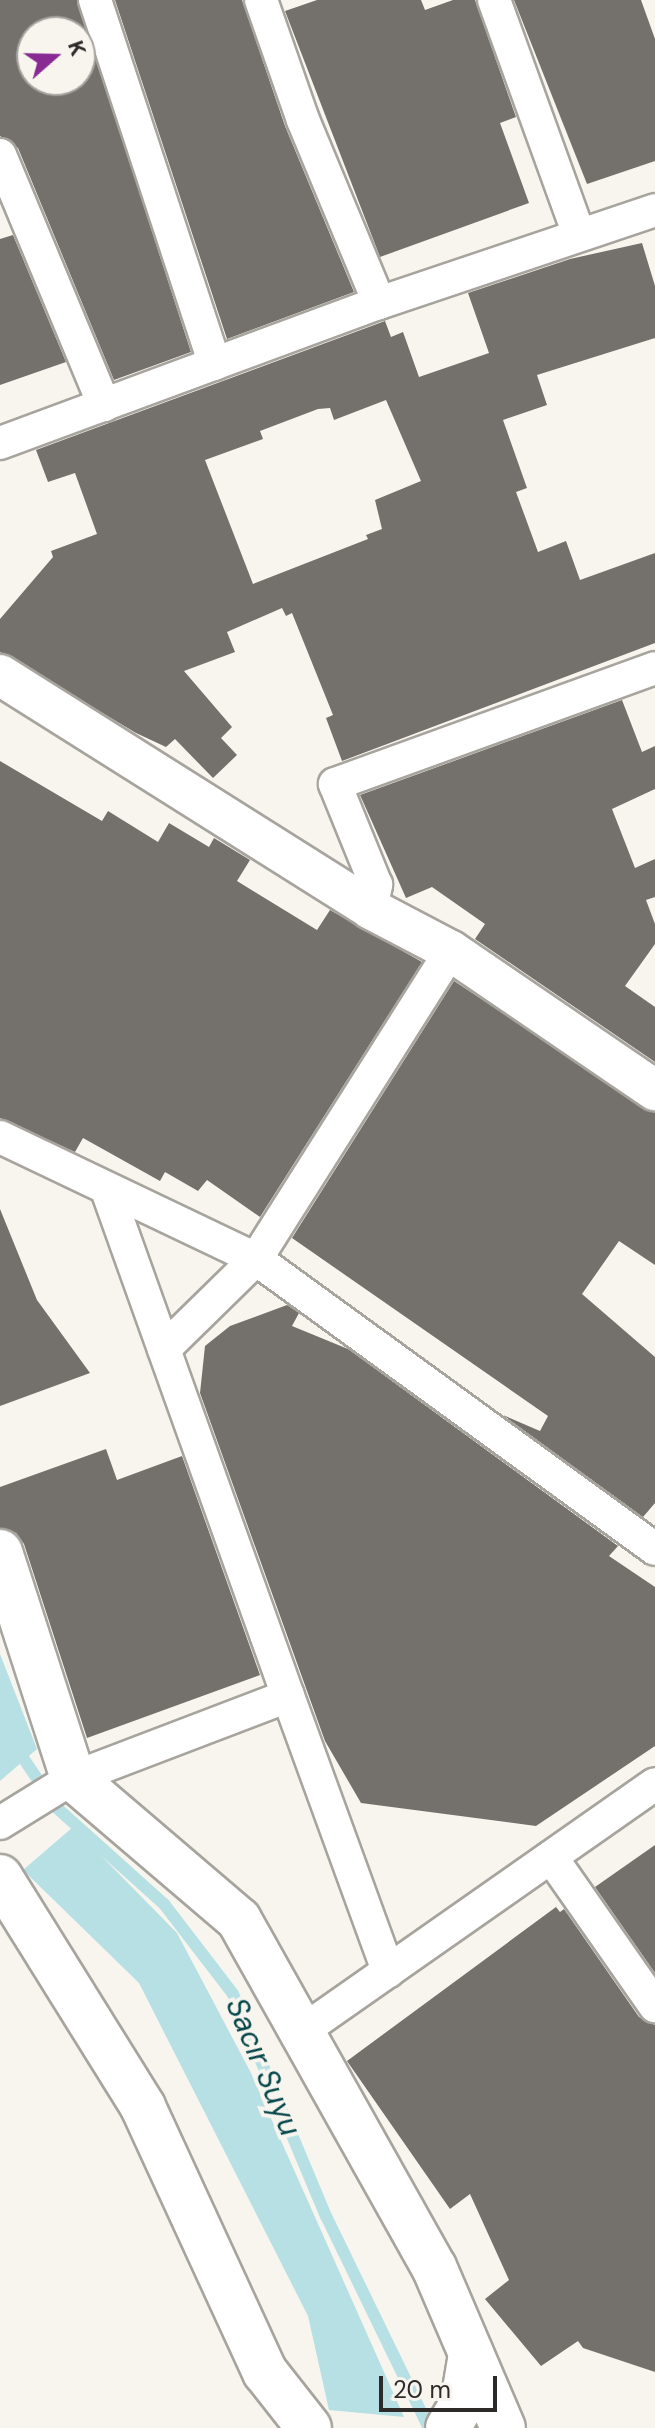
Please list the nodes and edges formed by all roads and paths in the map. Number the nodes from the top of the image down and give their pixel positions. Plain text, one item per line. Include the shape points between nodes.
1 (95, 0) edge
2 (261, 0) edge
3 (494, 0) edge
4 (0, 155) edge
5 (655, 210) edge
6 (578, 232) junction
7 (379, 303) junction
8 (215, 364) junction
9 (104, 405) junction
10 (0, 443) edge
11 (655, 668) edge
12 (0, 675) edge
13 (371, 909) junction
14 (451, 951) junction
15 (655, 1090) edge
16 (0, 1137) edge
17 (107, 1190) junction
18 (256, 1259) junction
19 (164, 1349) junction
20 (655, 1549) edge
21 (0, 1552) edge
22 (288, 1696) junction
23 (73, 1778) junction
24 (655, 1784) edge
25 (0, 1823) edge
26 (551, 1857) junction
27 (0, 1877) edge
28 (388, 1971) junction
29 (655, 2006) edge
30 (301, 2032) junction
31 (471, 2354) junction
32 (309, 2428) edge
33 (448, 2428) edge
34 (503, 2428) edge

1 - 8 street
2 - 7 street via 303,120
3 - 6 street
4 - 9 street
5 - 6 street
6 - 7 street
7 - 8 street
8 - 9 street
9 - 10 street
11 - 13 street via 335,784 376,885
12 - 13 street
13 - 14 street
14 - 15 street
14 - 18 street
16 - 17 street
17 - 18 street
17 - 19 street
18 - 19 street
18 - 20 street
19 - 22 street
21 - 23 main road
22 - 23 street
22 - 28 street
23 - 25 street
23 - 30 main road via 239,1920
24 - 26 street
26 - 28 street
26 - 29 street
27 - 32 main road via 136,2094 265,2372
28 - 30 street
30 - 31 main road via 434,2267
31 - 33 main road via 463,2402
31 - 34 main road

